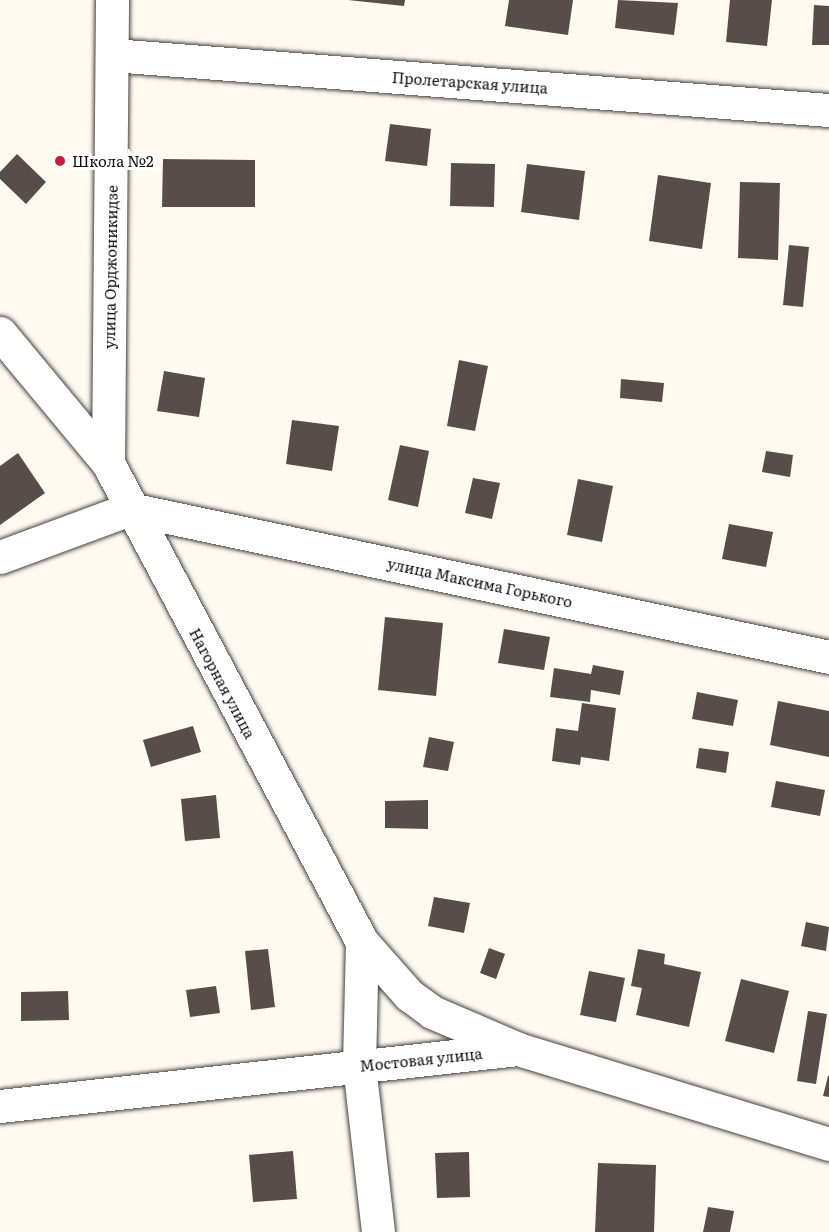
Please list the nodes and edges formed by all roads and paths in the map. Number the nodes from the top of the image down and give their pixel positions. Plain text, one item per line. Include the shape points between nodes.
1 (112, 0) edge
2 (112, 55) junction
3 (829, 110) edge
4 (0, 333) edge
5 (108, 463) junction
6 (130, 509) junction
7 (0, 557) edge
8 (829, 657) edge
9 (362, 942) junction
10 (518, 1049) junction
11 (359, 1065) junction
12 (0, 1106) edge
13 (829, 1144) edge
14 (378, 1232) edge

1 - 2 street, улица Орджоникидзе
2 - 3 street, Пролетарская улица
2 - 5 street, улица Орджоникидзе
4 - 5 street, Нагорная улица
5 - 6 street, Нагорная улица
6 - 7 street
6 - 8 street, улица Максима Горького
6 - 9 street, Нагорная улица
9 - 10 street via 409,995 432,1012
9 - 11 street, Нагорная улица
10 - 11 street, Мостовая улица
10 - 13 street, Мостовая улица
11 - 12 street, Мостовая улица
11 - 14 street, Нагорная улица

